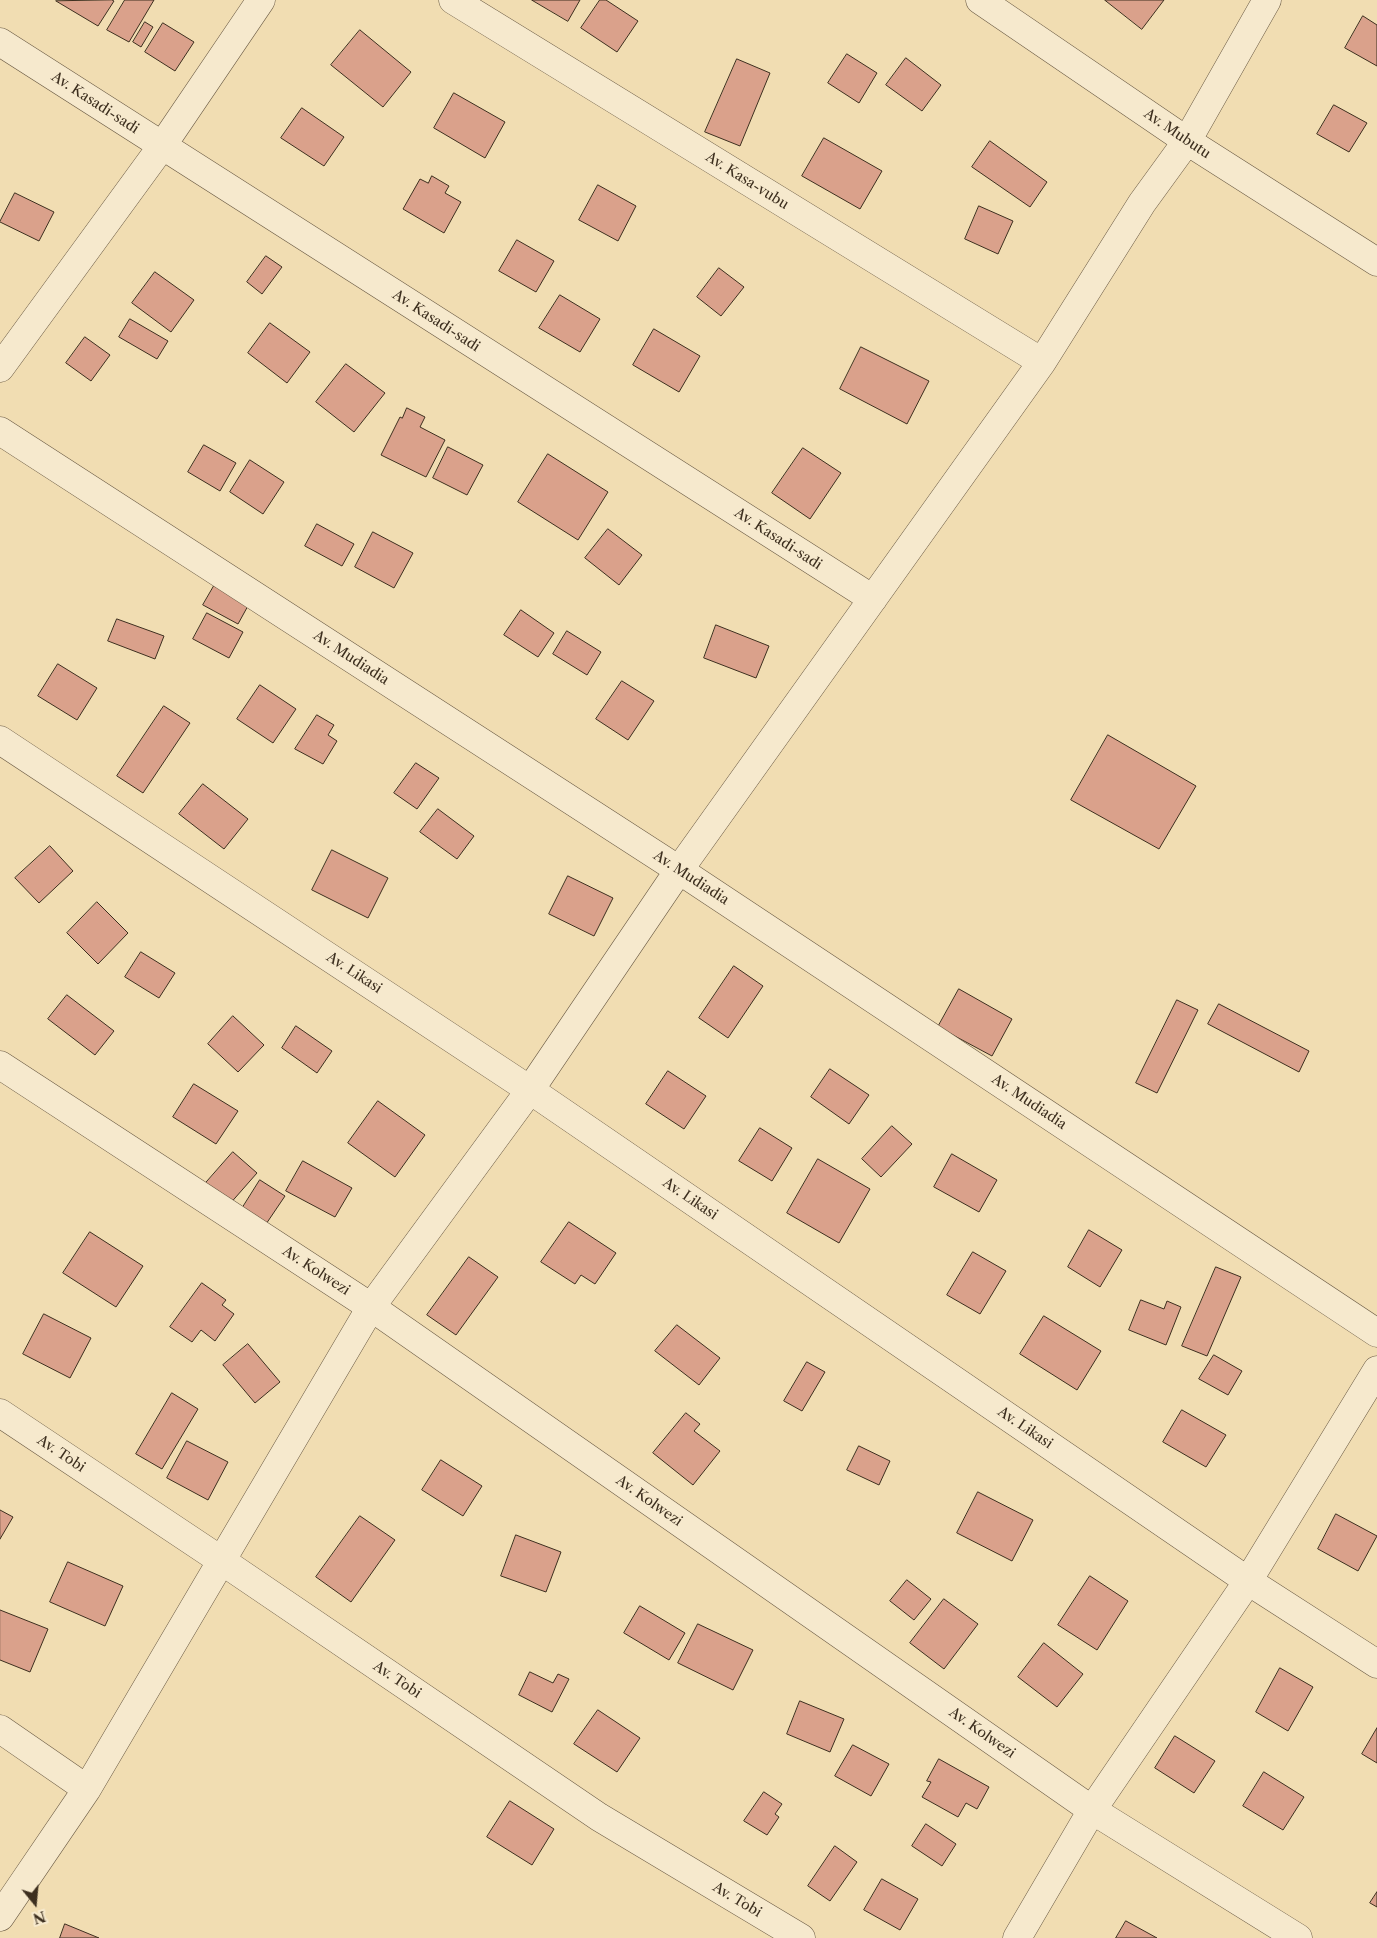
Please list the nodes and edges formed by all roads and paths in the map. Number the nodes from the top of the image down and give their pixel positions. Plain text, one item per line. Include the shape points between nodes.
1 (261, 0) edge
2 (453, 0) edge
3 (980, 0) edge
4 (1267, 0) edge
5 (0, 42) edge
6 (1187, 141) junction
7 (162, 146) junction
8 (1377, 262) edge
9 (1042, 362) junction
10 (0, 368) edge
11 (0, 431) edge
12 (873, 599) junction
13 (0, 740) edge
14 (679, 870) junction
15 (0, 1065) edge
16 (530, 1090) junction
17 (370, 1306) junction
18 (1377, 1333) edge
19 (1377, 1370) edge
20 (0, 1414) edge
21 (222, 1561) junction
22 (1248, 1580) junction
23 (1377, 1664) edge
24 (0, 1729) edge
25 (87, 1789) junction
26 (1092, 1810) junction
27 (0, 1917) edge
28 (800, 1938) edge
29 (1017, 1938) edge
30 (1298, 1938) edge

1 - 7 street
2 - 9 street, Av. Kasa-vubu
3 - 6 street, Av. Mubutu
4 - 6 street
5 - 7 street, Av. Kasadi-sadi
6 - 8 street, Av. Mubutu
6 - 9 street via 1142,203
7 - 10 street
7 - 12 street, Av. Kasadi-sadi
9 - 12 street
11 - 14 street, Av. Mudiadia
12 - 14 street
13 - 16 street, Av. Likasi
14 - 16 street
14 - 18 street, Av. Mudiadia
15 - 17 street, Av. Kolwezi
16 - 17 street
16 - 22 street, Av. Likasi
17 - 21 street
17 - 26 street, Av. Kolwezi
19 - 22 street
20 - 21 street, Av. Tobi
21 - 25 street
21 - 28 street, Av. Tobi via 599,1817
22 - 23 street, Av. Likasi
22 - 26 street
24 - 25 street
25 - 27 street
26 - 29 street
26 - 30 street, Av. Kolwezi

